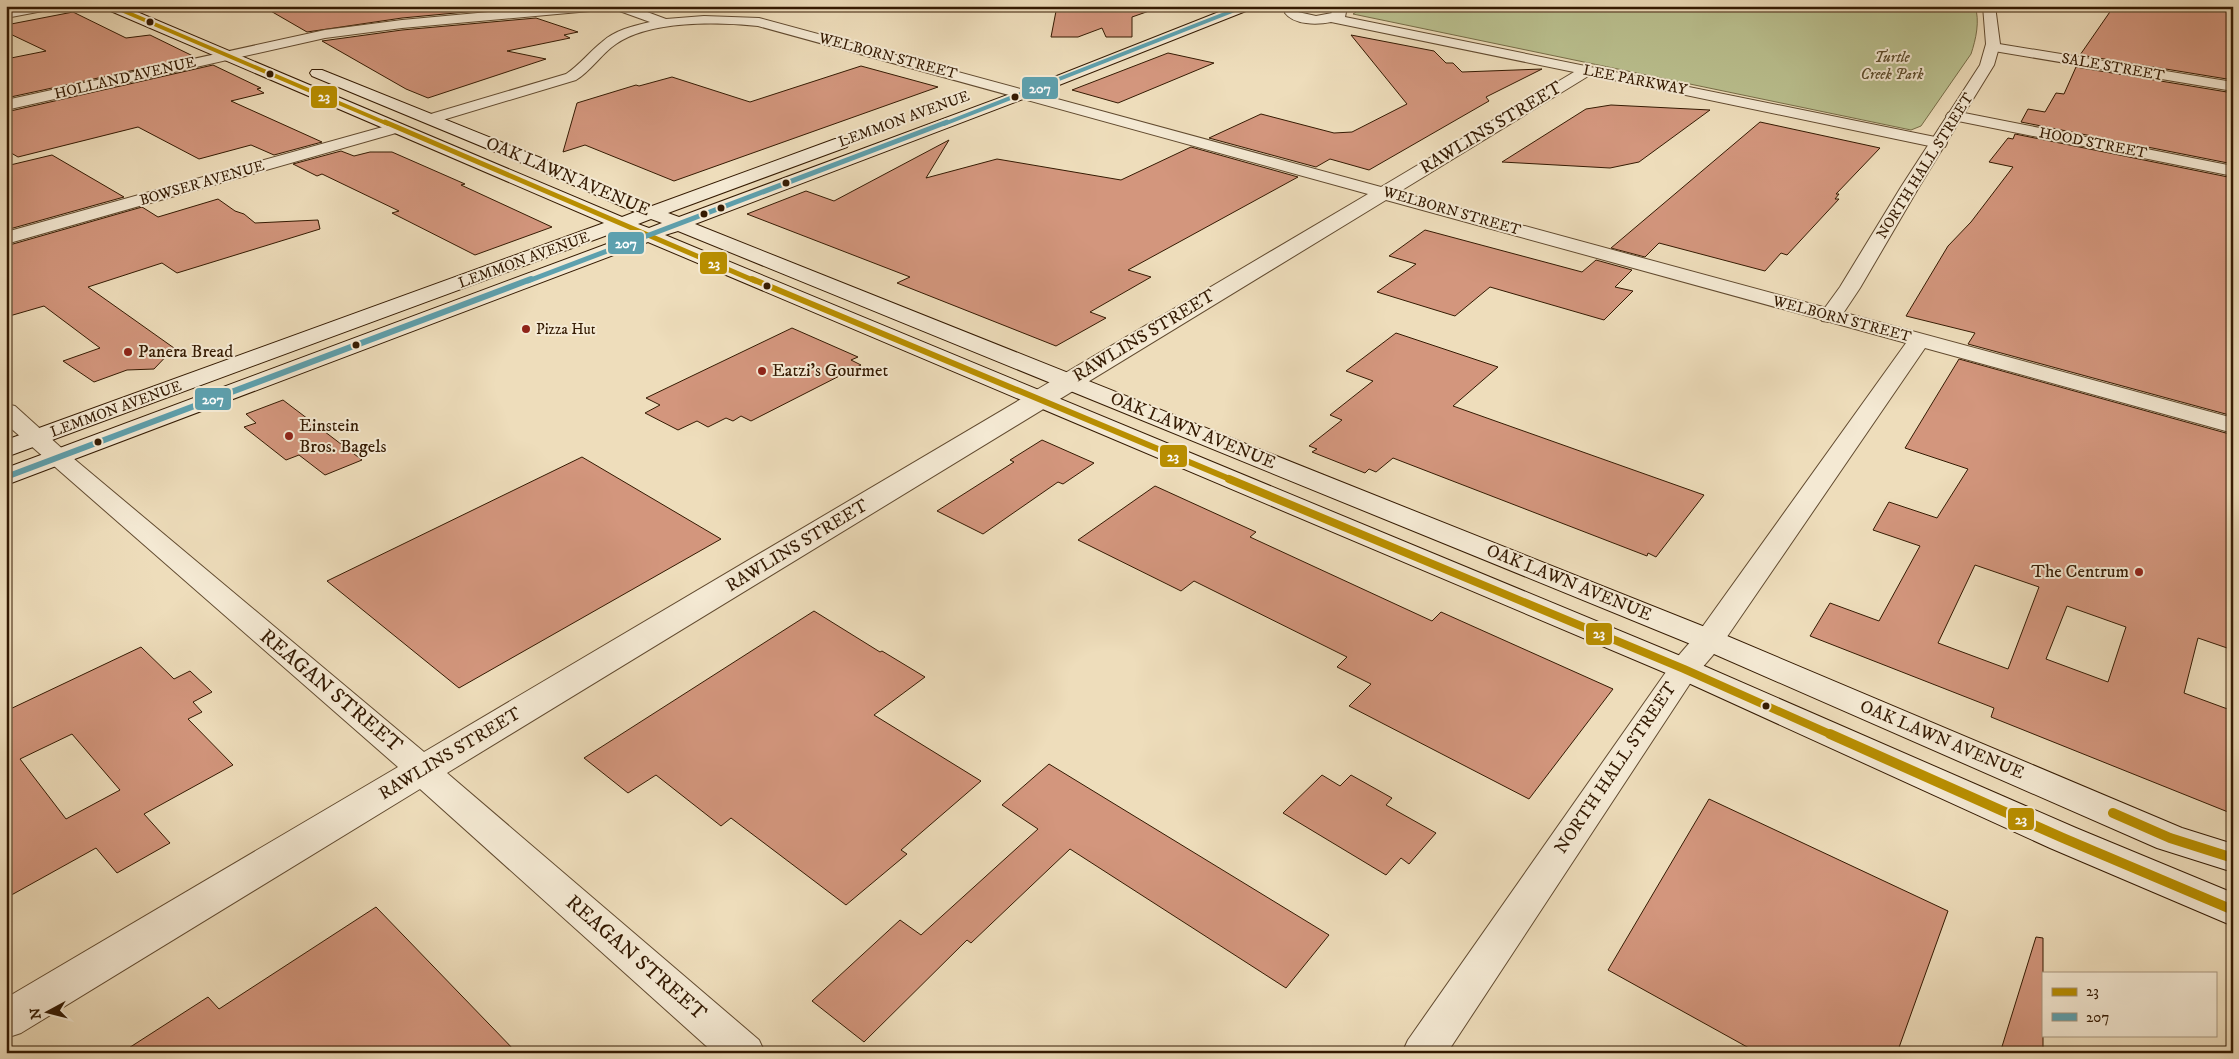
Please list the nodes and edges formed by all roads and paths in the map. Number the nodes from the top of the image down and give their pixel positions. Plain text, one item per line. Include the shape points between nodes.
1 (48, 6) edge
2 (111, 6) edge
3 (601, 6) edge
4 (619, 6) edge
5 (1210, 6) edge
6 (1246, 6) edge
7 (1300, 6) edge
8 (1989, 6) edge
9 (1329, 12) edge
10 (6, 14) edge
11 (667, 24) junction
12 (1163, 24) dead end
13 (238, 41) dead end
14 (1992, 47) junction
15 (255, 48) junction
16 (226, 55) junction
17 (280, 58) dead end
18 (304, 68) dead end
19 (1587, 71) junction
20 (1021, 85) junction
21 (995, 86) junction
22 (2233, 87) edge
23 (970, 95) dead end
24 (6, 105) edge
25 (1954, 116) junction
26 (430, 119) junction
27 (397, 128) junction
28 (860, 136) dead end
29 (1939, 143) junction
30 (2233, 170) edge
31 (1384, 192) junction
32 (653, 212) junction
33 (620, 224) junction
34 (678, 224) junction
35 (646, 235) junction
36 (6, 238) edge
37 (1830, 316) junction
38 (1919, 340) junction
39 (1068, 382) junction
40 (1041, 399) junction
41 (6, 411) edge
42 (2233, 426) edge
43 (48, 448) junction
44 (6, 449) edge
45 (6, 477) edge
46 (1709, 640) junction
47 (1684, 669) junction
48 (423, 770) junction
49 (2233, 858) edge
50 (2233, 910) edge
51 (6, 1020) edge
52 (744, 1053) edge
53 (1423, 1053) edge

1 - 10 street
2 - 16 street, OAK LAWN AVENUE
3 - 15 street, HOLLAND AVENUE via 373,27
4 - 11 street
5 - 12 street
6 - 20 street, LEMMON AVENUE
7 - 9 street, LEE PARKWAY via 1291,13 1308,18
8 - 14 street, NORTH HALL STREET
9 - 19 street, LEE PARKWAY
11 - 21 street, WELBORN STREET via 708,20 759,22
11 - 26 street via 612,40 584,70 571,77
13 - 15 street
14 - 22 street, SALE STREET
14 - 25 street, NORTH HALL STREET via 1987,65
15 - 16 street, HOLLAND AVENUE
15 - 17 street
16 - 24 street, HOLLAND AVENUE
16 - 27 street, OAK LAWN AVENUE
18 - 26 street, OAK LAWN AVENUE
19 - 29 street, LEE PARKWAY
19 - 31 street, RAWLINS STREET
20 - 21 street, LEMMON AVENUE
20 - 31 street, WELBORN STREET
20 - 34 street, LEMMON AVENUE
21 - 23 street, LEMMON AVENUE
25 - 29 street, NORTH HALL STREET
25 - 30 street, HOOD STREET
26 - 27 street, BOWSER AVENUE
26 - 32 street, OAK LAWN AVENUE
27 - 33 street, OAK LAWN AVENUE
27 - 36 street, BOWSER AVENUE
28 - 32 street, LEMMON AVENUE
29 - 37 street, NORTH HALL STREET
31 - 37 street, WELBORN STREET
31 - 39 street, RAWLINS STREET
32 - 33 street, LEMMON AVENUE
32 - 34 street, OAK LAWN AVENUE
33 - 35 street, OAK LAWN AVENUE
33 - 43 street, LEMMON AVENUE
34 - 35 street, LEMMON AVENUE
34 - 39 street, OAK LAWN AVENUE
35 - 40 street, OAK LAWN AVENUE
35 - 43 street, LEMMON AVENUE
37 - 38 street, WELBORN STREET
38 - 42 street, WELBORN STREET
38 - 46 street, NORTH HALL STREET
39 - 40 street, RAWLINS STREET
39 - 46 street, OAK LAWN AVENUE
40 - 47 street, OAK LAWN AVENUE
40 - 48 street, RAWLINS STREET
41 - 43 street, REAGAN STREET
43 - 44 street, LEMMON AVENUE
43 - 45 street, LEMMON AVENUE
43 - 48 street, REAGAN STREET
46 - 47 street, NORTH HALL STREET
46 - 49 street, OAK LAWN AVENUE via 2170,838
47 - 50 street, OAK LAWN AVENUE
47 - 53 street, NORTH HALL STREET
48 - 51 street, RAWLINS STREET
48 - 52 street, REAGAN STREET

